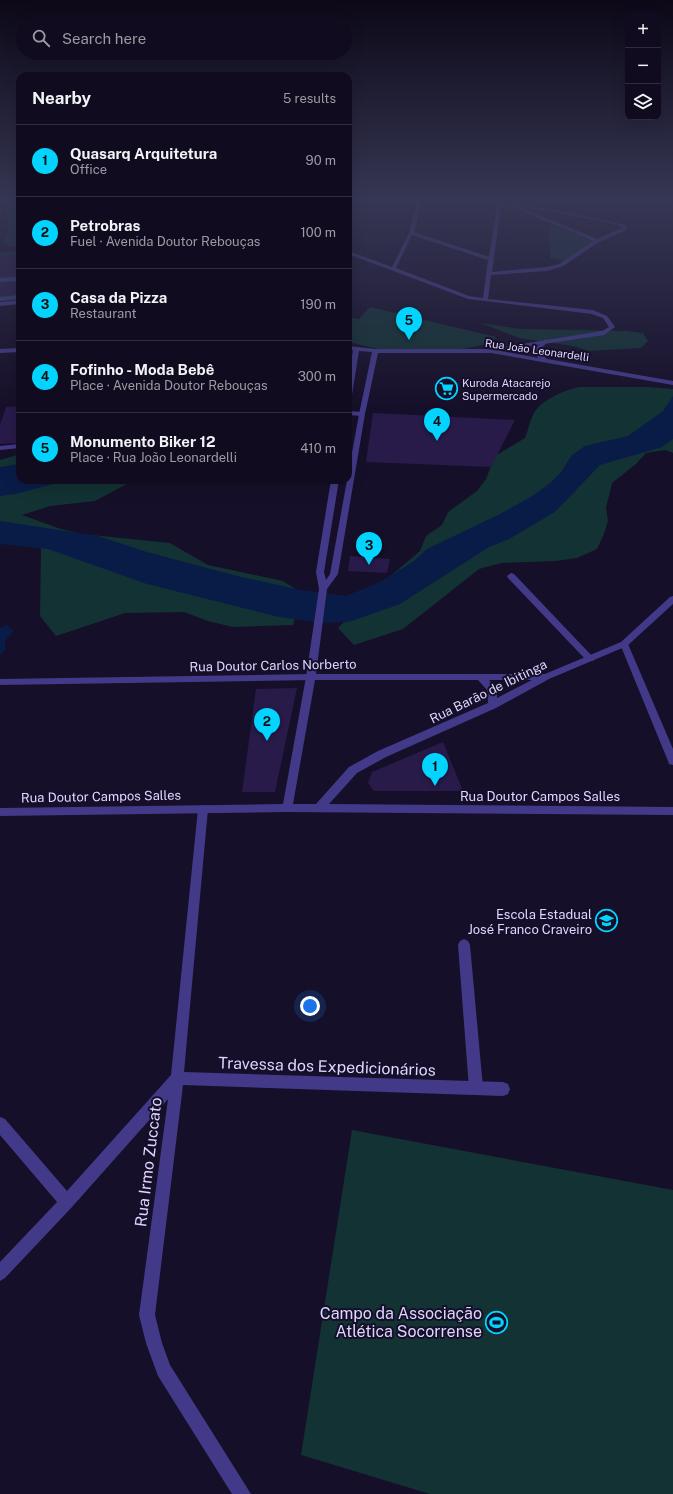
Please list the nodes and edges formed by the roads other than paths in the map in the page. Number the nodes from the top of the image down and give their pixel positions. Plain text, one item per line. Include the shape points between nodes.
1 (393, 269) edge
2 (489, 269) edge
3 (548, 269) edge
4 (488, 274) junction
5 (16, 279) edge
6 (0, 280) edge
7 (16, 297) edge
8 (0, 299) edge
9 (485, 300) junction
10 (16, 302) edge
11 (0, 304) edge
12 (546, 341) junction
13 (352, 349) edge
14 (16, 350) edge
15 (356, 350) junction
16 (0, 351) edge
17 (375, 351) junction
18 (491, 351) junction
19 (544, 360) junction
20 (673, 383) edge
21 (359, 386) junction
22 (352, 396) edge
23 (352, 413) edge
24 (362, 414) junction
25 (16, 446) edge
26 (0, 448) edge
27 (352, 460) edge
28 (334, 484) edge
29 (348, 484) edge
30 (328, 522) junction
31 (343, 523) junction
32 (511, 576) dead end
33 (323, 591) junction
34 (673, 599) edge
35 (624, 644) junction
36 (590, 658) junction
37 (311, 677) junction
38 (546, 677) junction
39 (481, 678) junction
40 (0, 682) edge
41 (493, 705) junction
42 (673, 761) edge
43 (287, 808) junction
44 (203, 809) junction
45 (318, 809) junction
46 (673, 811) edge
47 (0, 812) edge
48 (464, 945) dead end
49 (177, 1078) junction
50 (476, 1088) junction
51 (502, 1089) dead end
52 (0, 1124) edge
53 (67, 1202) junction
54 (0, 1273) edge
55 (242, 1494) edge

1 - 9 street via 450,291
2 - 4 street
3 - 4 street
4 - 9 street
5 - 6 street
7 - 8 street
9 - 12 street via 594,312 605,316 612,327 604,333
10 - 11 street
12 - 18 street
12 - 19 street via 537,349
13 - 15 street, Rua João Leonardelli
14 - 16 street
15 - 17 street, Rua João Leonardelli
15 - 21 street
17 - 18 street, Rua João Leonardelli
17 - 21 street
18 - 19 street, Rua João Leonardelli
19 - 20 street, Rua João Leonardelli
21 - 22 street
21 - 24 street
23 - 24 street
24 - 27 street
25 - 26 street
28 - 30 street
29 - 31 street
30 - 31 street
30 - 33 street via 320,572
31 - 33 street via 334,574
32 - 36 street
33 - 37 street
34 - 35 street, Rua Barão de Ibitinga
35 - 36 street, Rua Barão de Ibitinga
35 - 42 street
36 - 38 street, Rua Barão de Ibitinga
37 - 39 street, Rua Doutor Carlos Norberto
37 - 40 street, Rua Doutor Carlos Norberto
37 - 43 street
38 - 39 street, Rua Doutor Carlos Norberto
38 - 41 street, Rua Barão de Ibitinga
39 - 41 street via 492,689
41 - 45 street, Rua Barão de Ibitinga via 382,754 353,770
43 - 44 street, Rua Doutor Campos Salles
43 - 45 street, Rua Doutor Campos Salles
44 - 47 street, Rua Doutor Campos Salles
44 - 49 street, Rua Irmo Zuccato
45 - 46 street, Rua Doutor Campos Salles
48 - 50 street
49 - 50 street, Travessa dos Expedicionários
49 - 53 street
49 - 55 street, Rua Irmo Zuccato via 147,1315 164,1370
50 - 51 street, Travessa dos Expedicionários
52 - 53 street
53 - 54 street

